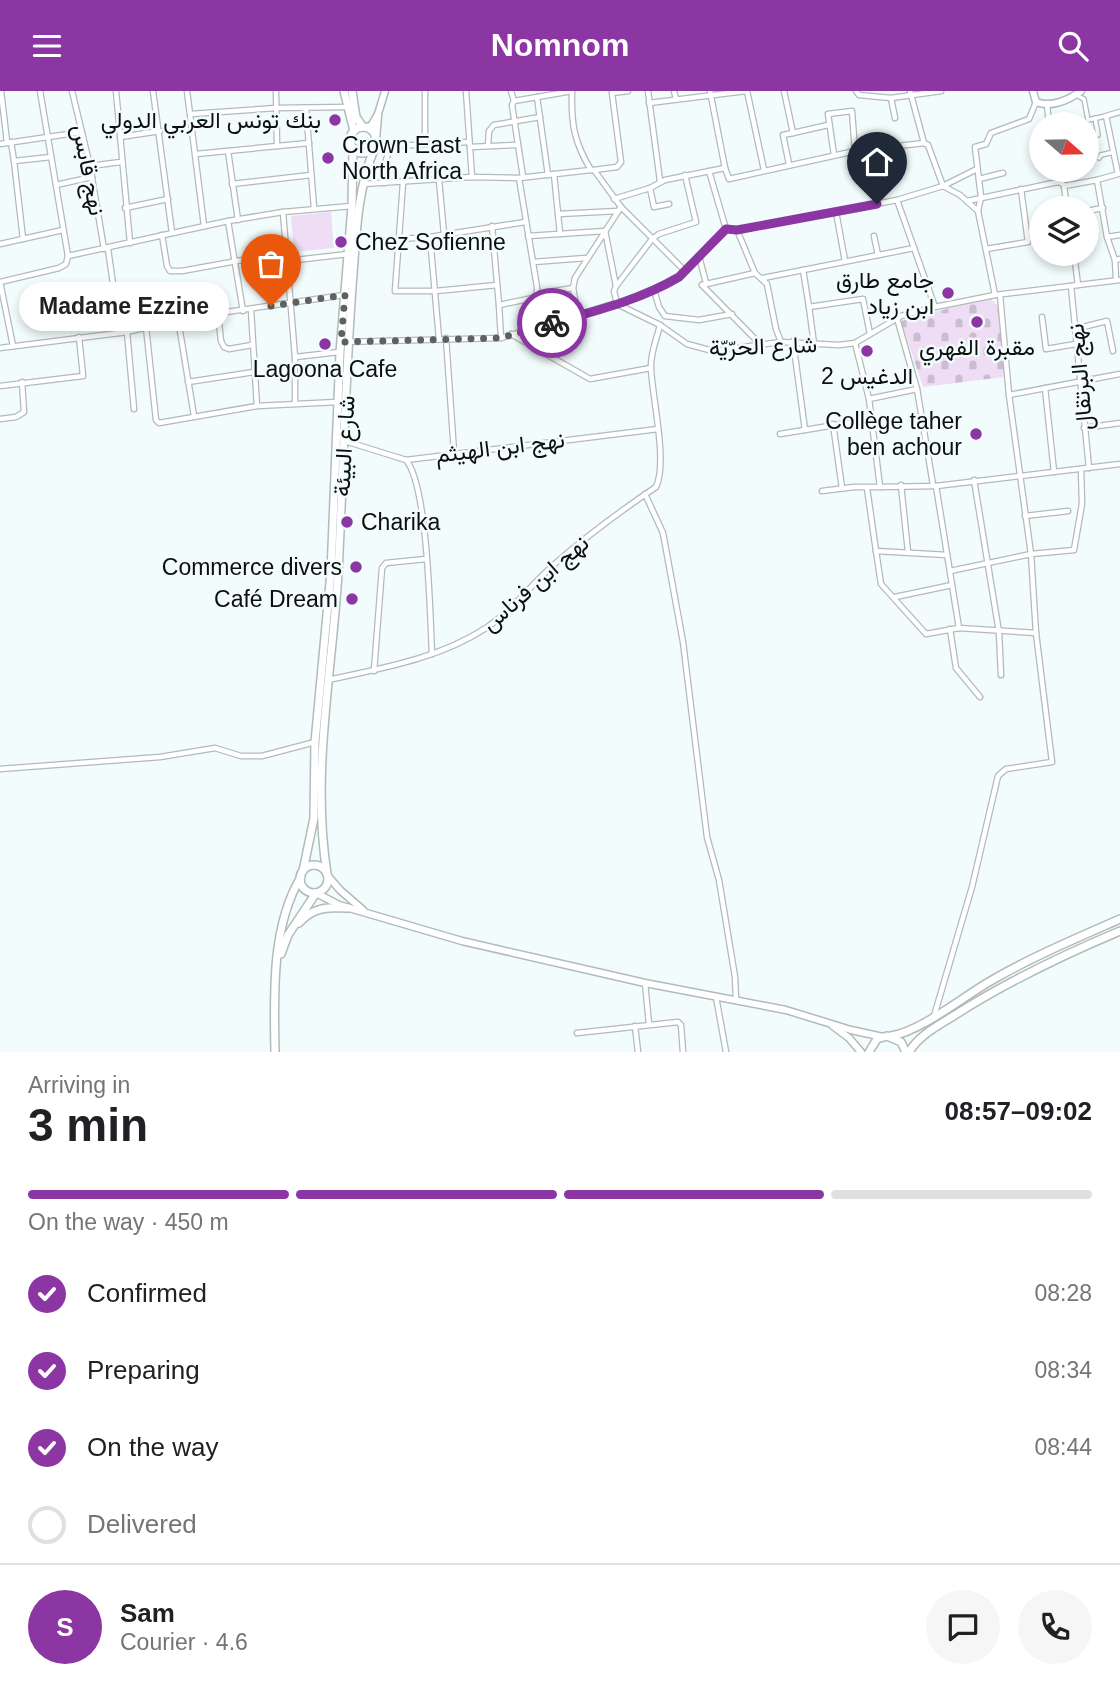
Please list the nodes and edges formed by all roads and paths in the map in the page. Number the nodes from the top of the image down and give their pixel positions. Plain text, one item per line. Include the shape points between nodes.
1 (1, 91) edge
2 (40, 91) edge
3 (72, 91) edge
4 (116, 91) edge
5 (153, 91) edge
6 (187, 91) edge
7 (276, 91) edge
8 (344, 91) edge
9 (352, 91) edge
10 (384, 91) edge
11 (425, 91) edge
12 (466, 91) edge
13 (511, 91) edge
14 (572, 91) edge
15 (628, 91) edge
16 (648, 91) edge
17 (674, 91) edge
18 (746, 91) edge
19 (784, 91) edge
20 (941, 91) edge
21 (1033, 91) edge
22 (611, 92) edge
23 (710, 93) edge
24 (857, 93) edge
25 (1079, 93) edge
26 (910, 94) edge
27 (537, 97) junction
28 (891, 98) junction
29 (676, 99) junction
30 (514, 101) junction
31 (1036, 102) junction
32 (649, 103) junction
33 (1047, 104) junction
34 (347, 107) junction
35 (276, 108) junction
36 (306, 108) junction
37 (1048, 112) edge
38 (1086, 112) edge
39 (1120, 112) edge
40 (191, 114) junction
41 (379, 114) junction
42 (1106, 116) junction
43 (540, 117) junction
44 (1099, 117) edge
45 (895, 118) dead end
46 (513, 121) junction
47 (828, 125) junction
48 (365, 127) junction
49 (160, 131) junction
50 (354, 131) junction
51 (82, 132) junction
52 (793, 133) junction
53 (48, 137) junction
54 (120, 137) junction
55 (9, 142) junction
56 (309, 143) junction
57 (375, 143) junction
58 (924, 143) junction
59 (0, 144) edge
60 (425, 144) junction
61 (470, 145) junction
62 (516, 145) junction
63 (277, 146) junction
64 (488, 146) junction
65 (353, 149) junction
66 (228, 151) junction
67 (855, 151) junction
68 (1114, 152) junction
69 (197, 154) junction
70 (834, 155) junction
71 (51, 156) junction
72 (1099, 158) dead end
73 (13, 161) junction
74 (121, 162) junction
75 (789, 164) junction
76 (90, 166) junction
77 (725, 168) junction
78 (977, 169) junction
79 (593, 170) junction
80 (764, 170) junction
81 (709, 171) junction
82 (1003, 173) dead end
83 (311, 175) junction
84 (551, 175) junction
85 (685, 175) junction
86 (92, 177) junction
87 (472, 177) junction
88 (521, 178) junction
89 (979, 179) junction
90 (439, 180) junction
91 (1099, 180) edge
92 (660, 181) junction
93 (1088, 182) edge
94 (1097, 182) edge
95 (384, 183) junction
96 (403, 183) junction
97 (232, 184) junction
98 (362, 184) junction
99 (56, 185) junction
100 (943, 186) junction
101 (1064, 187) junction
102 (650, 188) junction
103 (1021, 189) junction
104 (1065, 196) edge
105 (981, 197) junction
106 (168, 199) junction
107 (614, 199) junction
108 (897, 200) junction
109 (967, 201) junction
110 (669, 204) dead end
111 (352, 206) junction
112 (125, 208) junction
113 (314, 208) junction
114 (1103, 208) junction
115 (620, 209) junction
116 (1099, 209) edge
117 (978, 211) junction
118 (283, 212) junction
119 (835, 212) junction
120 (558, 214) junction
121 (238, 220) junction
122 (228, 221) junction
123 (526, 222) junction
124 (204, 226) junction
125 (492, 226) junction
126 (726, 229) junction
127 (63, 230) junction
128 (605, 230) junction
129 (737, 230) junction
130 (172, 233) junction
131 (444, 234) junction
132 (560, 234) junction
133 (162, 235) junction
134 (1120, 235) edge
135 (528, 236) junction
136 (874, 236) dead end
137 (430, 237) junction
138 (1107, 237) junction
139 (23, 239) junction
140 (400, 239) junction
141 (652, 239) junction
142 (130, 243) junction
143 (0, 244) edge
144 (915, 248) junction
145 (106, 249) junction
146 (986, 249) junction
147 (286, 252) junction
148 (348, 254) junction
149 (878, 255) junction
150 (68, 256) junction
151 (699, 256) junction
152 (587, 258) junction
153 (1118, 260) edge
154 (287, 261) junction
155 (845, 261) junction
156 (533, 262) junction
157 (235, 263) junction
158 (1076, 266) edge
159 (803, 270) junction
160 (685, 271) junction
161 (755, 273) junction
162 (763, 278) junction
163 (1118, 280) edge
164 (0, 282) edge
165 (704, 284) junction
166 (498, 285) junction
167 (1078, 285) junction
168 (616, 286) junction
169 (1071, 286) junction
170 (573, 288) junction
171 (654, 290) junction
172 (1, 291) edge
173 (436, 291) junction
174 (537, 294) junction
175 (345, 295) junction
176 (998, 295) junction
177 (290, 302) junction
178 (617, 304) junction
179 (499, 305) junction
180 (809, 307) junction
181 (935, 307) junction
182 (251, 310) junction
183 (243, 311) junction
184 (218, 314) junction
185 (732, 314) junction
186 (578, 316) junction
187 (1042, 317) dead end
188 (897, 318) junction
189 (178, 319) junction
190 (660, 325) junction
191 (146, 327) junction
192 (1075, 329) junction
193 (127, 332) junction
194 (120, 333) junction
195 (511, 334) junction
196 (870, 334) junction
197 (79, 337) junction
198 (446, 338) junction
199 (501, 338) junction
200 (439, 339) junction
201 (793, 341) junction
202 (345, 342) junction
203 (780, 342) junction
204 (855, 343) junction
205 (814, 344) junction
206 (1076, 344) junction
207 (253, 345) junction
208 (761, 345) junction
209 (13, 346) junction
210 (0, 348) edge
211 (1113, 351) dead end
212 (340, 352) junction
213 (295, 358) junction
214 (651, 368) junction
215 (254, 372) junction
216 (1120, 374) edge
217 (1079, 380) junction
218 (22, 382) junction
219 (188, 382) junction
220 (0, 386) edge
221 (1045, 388) junction
222 (917, 389) junction
223 (1009, 395) junction
224 (869, 399) junction
225 (338, 402) junction
226 (295, 403) junction
227 (257, 406) junction
228 (134, 409) dead end
229 (194, 416) junction
230 (0, 419) edge
231 (872, 419) junction
232 (1120, 423) edge
233 (833, 424) junction
234 (1084, 428) junction
235 (658, 429) junction
236 (805, 430) junction
237 (780, 435) dead end
238 (344, 441) junction
239 (454, 453) junction
240 (406, 460) junction
241 (1120, 464) edge
242 (1089, 468) junction
243 (1081, 469) junction
244 (1054, 472) junction
245 (1019, 474) junction
246 (974, 480) junction
247 (901, 485) junction
248 (934, 485) junction
249 (880, 487) junction
250 (842, 488) junction
251 (866, 488) junction
252 (822, 491) dead end
253 (645, 494) junction
254 (1068, 511) dead end
255 (1025, 516) junction
256 (876, 551) junction
257 (908, 552) junction
258 (1031, 554) junction
259 (947, 555) junction
260 (426, 559) junction
261 (988, 563) junction
262 (950, 571) junction
263 (952, 585) junction
264 (895, 597) junction
265 (959, 628) junction
266 (950, 629) junction
267 (999, 632) junction
268 (1036, 633) junction
269 (432, 654) junction
270 (374, 671) junction
271 (1001, 675) dead end
272 (325, 680) junction
273 (980, 697) dead end
274 (315, 741) junction
275 (0, 769) edge
276 (302, 874) junction
277 (327, 874) junction
278 (316, 893) junction
279 (348, 908) junction
280 (365, 911) junction
281 (1120, 919) edge
282 (1120, 931) edge
283 (285, 944) junction
284 (278, 961) junction
285 (645, 983) junction
286 (716, 996) junction
287 (736, 999) junction
288 (934, 1016) junction
289 (829, 1023) junction
290 (649, 1025) junction
291 (635, 1026) junction
292 (577, 1033) dead end
293 (887, 1036) junction
294 (275, 1052) edge
295 (638, 1052) edge
296 (683, 1052) edge
297 (726, 1052) edge
298 (861, 1052) edge
299 (869, 1052) edge
300 (908, 1052) edge

1 - 55 street
2 - 53 street
3 - 51 street, نهج قابس
4 - 54 street
5 - 49 street
6 - 40 street
7 - 35 street
8 - 34 main road
9 - 48 main road via 356,117
10 - 41 main road
11 - 60 street
12 - 61 street
13 - 30 street
14 - 27 street
14 - 79 street via 575,139
15 - 22 street
16 - 32 street
17 - 29 street
18 - 23 street
18 - 80 street
19 - 52 street
20 - 26 street
21 - 31 main road
22 - 79 street via 621,162 617,167
23 - 29 street
23 - 77 street
24 - 28 street
25 - 33 main road
25 - 38 street
26 - 28 street
26 - 58 street
27 - 30 street
27 - 43 street
28 - 45 street
29 - 32 street
30 - 46 street
31 - 33 main road
31 - 78 street via 1029,119 990,133 986,144 975,147
32 - 92 street
33 - 37 street
34 - 36 street
34 - 50 main road
35 - 36 street
35 - 40 street
35 - 63 street
36 - 56 street
39 - 42 street
40 - 69 street
41 - 48 main road
41 - 57 main road
42 - 44 street
42 - 68 street
43 - 46 street
43 - 84 street
46 - 62 street
46 - 64 street via 491,127
47 - 52 street
47 - 67 street via 828,114 851,111
47 - 70 street
48 - 50 main road
48 - 57 main road via 374,132
49 - 54 street
49 - 106 street
50 - 65 main road
51 - 53 street
51 - 76 street, نهج قابس
52 - 75 street via 783,135
53 - 55 street
53 - 71 street
54 - 74 street
55 - 59 street
55 - 73 street
56 - 63 street
56 - 83 street
57 - 65 main road via 367,153
57 - 98 main road, شارع البيئة
58 - 67 street
58 - 100 street
60 - 61 street
60 - 95 street via 391,149
61 - 64 street
61 - 87 street
62 - 64 street
62 - 88 street
63 - 66 street
65 - 111 main road, شارع البيئة
66 - 69 street
66 - 97 street
67 - 70 street
68 - 72 street
68 - 91 street via 1118,175
69 - 124 street
70 - 75 street
71 - 73 street
71 - 99 street
73 - 139 street
74 - 76 street
74 - 112 street
75 - 80 street
76 - 86 street, نهج قابس
77 - 80 street via 727,177 732,178
77 - 81 street
78 - 89 street
78 - 100 street
79 - 84 street
79 - 107 street
81 - 85 street
81 - 126 street
82 - 89 street
83 - 97 street
83 - 113 street
84 - 88 street
84 - 120 street
85 - 92 street
85 - 141 street via 696,222
86 - 99 street
86 - 145 street, نهج قابس
87 - 88 street
87 - 90 street
88 - 123 street
89 - 105 street
90 - 96 street
90 - 131 street
92 - 102 street
93 - 101 street
94 - 114 street
95 - 96 street
95 - 98 street
96 - 140 street
97 - 121 street
98 - 202 main road, شارع البيئة
99 - 127 street
100 - 108 street
100 - 109 street
101 - 103 street via 1060,181
101 - 104 street
102 - 107 street
102 - 110 street via 654,207
103 - 105 street
103 - 146 street via 1028,241
105 - 109 street
105 - 117 street
106 - 112 street
106 - 130 street
107 - 115 street
108 - 119 street
108 - 144 street
109 - 117 street
111 - 113 street
111 - 148 main road, شارع البيئة
112 - 142 street
113 - 118 street
114 - 116 street
114 - 138 street
115 - 120 street
115 - 128 street
115 - 141 street
117 - 146 street
118 - 121 street
118 - 147 street
119 - 129 street
119 - 155 street
120 - 132 street
121 - 122 street
122 - 124 street
122 - 157 street
123 - 125 street
123 - 135 street
124 - 130 street
125 - 131 street
125 - 166 street
126 - 129 street
126 - 151 street
127 - 139 street
127 - 150 street
128 - 132 street
128 - 152 street
128 - 168 street
129 - 161 street
130 - 133 street
131 - 137 street
132 - 135 street
133 - 142 street
133 - 157 street via 170,271
134 - 138 street
135 - 156 street
136 - 149 street
137 - 140 street
137 - 173 street
138 - 153 street
139 - 143 street
140 - 173 street via 395,291
141 - 160 street
141 - 168 street
142 - 145 street
144 - 149 street
144 - 181 street
145 - 150 street
145 - 194 street, نهج قابس
146 - 176 street
147 - 154 street
147 - 157 street
148 - 154 street
148 - 175 main road, شارع البيئة
149 - 155 street
150 - 164 street via 64,267
151 - 160 street
151 - 165 street
152 - 156 street
152 - 170 street
153 - 163 street
154 - 177 street
155 - 159 street
156 - 174 street
157 - 183 street
158 - 167 street
159 - 162 street
159 - 180 street
160 - 171 street
161 - 162 street
161 - 165 street
162 - 203 street
163 - 167 street, شارع الحرّيّة
164 - 172 street
165 - 185 street
166 - 173 street
166 - 179 street
167 - 169 street, شارع الحرّيّة
168 - 178 street
169 - 176 street, شارع الحرّيّة
169 - 192 street, نهج البرتقال
170 - 174 street
170 - 186 street
171 - 178 street
171 - 185 street via 665,316 699,320
172 - 209 street
173 - 200 street
174 - 179 street
175 - 177 street
175 - 202 main road, شارع البيئة
176 - 181 street, شارع الحرّيّة
176 - 223 street
177 - 182 street
177 - 213 street
178 - 186 street
178 - 190 street, شارع الحرّيّة
179 - 199 street
180 - 196 street via 863,299
180 - 205 street
181 - 188 street, شارع الحرّيّة
182 - 183 street
182 - 207 street
183 - 184 street
184 - 189 street
184 - 207 street via 224,347
185 - 208 street
186 - 195 street
187 - 206 street via 1046,349
188 - 196 street, شارع الحرّيّة
188 - 222 street
189 - 191 street
189 - 219 street
190 - 208 street, شارع الحرّيّة via 702,349
190 - 214 street
191 - 193 street
191 - 229 street via 156,420 162,423
192 - 206 street, نهج البرتقال
192 - 211 street via 1107,321
193 - 194 street
193 - 228 street
194 - 197 street
195 - 199 street
195 - 214 street via 590,379
196 - 204 street, شارع الحرّيّة
197 - 209 street
197 - 218 street via 83,376
198 - 199 street
198 - 200 street
198 - 239 street
200 - 202 street
201 - 203 street, شارع الحرّيّة
201 - 205 street, شارع الحرّيّة
201 - 236 street
202 - 212 main road, شارع البيئة
202 - 238 main road, شارع البيئة
203 - 208 street, شارع الحرّيّة
204 - 205 street, شارع الحرّيّة
204 - 224 street
206 - 217 street, نهج البرتقال
207 - 215 street
209 - 210 street
212 - 213 street
212 - 225 main road, شارع البيئة
213 - 226 street
214 - 235 street
215 - 219 street
215 - 227 street
216 - 217 street
217 - 221 street
217 - 234 street, نهج البرتقال
218 - 220 street
218 - 230 street via 24,412
219 - 229 street
221 - 223 street
221 - 244 street
222 - 224 street
222 - 248 street
223 - 245 street
224 - 231 street
225 - 226 street
225 - 272 main road, شارع البيئة
226 - 227 street
227 - 229 street
231 - 233 street
231 - 249 street
232 - 234 street
233 - 236 street
233 - 250 street
234 - 242 street, نهج البرتقال
235 - 239 street, نهج ابن الهيثم
235 - 253 street, نهج ابن فرناس via 658,485
236 - 237 street
238 - 240 street, نهج ابن الهيثم
238 - 272 main road, شارع البيئة via 338,574
239 - 240 street, نهج ابن الهيثم
240 - 260 street via 415,473
241 - 242 street
242 - 243 street
243 - 244 street
243 - 258 street via 1082,504 1074,550
244 - 245 street
245 - 246 street
245 - 255 street
246 - 248 street
246 - 261 street
247 - 248 street
247 - 249 street
247 - 257 street
248 - 259 street
249 - 251 street
250 - 251 street
250 - 252 street
251 - 256 street
253 - 269 street, نهج ابن فرناس via 556,563 500,617
253 - 287 street via 663,533 683,642 706,837 719,880
254 - 255 street
255 - 258 street
256 - 257 street
256 - 264 street via 881,584
257 - 259 street
258 - 261 street
258 - 268 street
259 - 262 street
260 - 269 street
260 - 270 street via 383,565
261 - 262 street
261 - 267 street
262 - 263 street
263 - 264 street
263 - 265 street
264 - 266 street via 926,634
265 - 266 street
265 - 267 street
266 - 273 street via 956,668
267 - 268 street
267 - 271 street
268 - 288 street via 1052,762 1006,769 998,776
269 - 270 street, نهج ابن فرناس
270 - 272 street, نهج ابن فرناس
272 - 274 main road, شارع البيئة
272 - 277 main road, شارع البيئة via 320,783
274 - 275 street via 262,755 241,756 215,748 160,757
274 - 276 main road, شارع البيئة via 314,818
276 - 277 main road via 316,865
276 - 278 main road via 301,884
276 - 284 main road, شارع البيئة via 283,918
277 - 278 main road via 325,888
277 - 280 main road
278 - 279 main road
278 - 283 main road
279 - 280 main road
279 - 283 main road via 311,912
280 - 285 main road via 462,941
281 - 288 main road via 1035,956
282 - 300 main road via 990,993 916,1041
283 - 284 main road
284 - 294 main road, شارع البيئة
285 - 286 main road
285 - 290 street
286 - 287 main road
286 - 297 street
287 - 289 main road
288 - 293 main road via 908,1031
289 - 293 main road
289 - 298 main road
290 - 291 street
290 - 296 street via 680,1023
291 - 292 street
291 - 295 street
293 - 299 main road via 872,1044
293 - 300 main road via 901,1042

